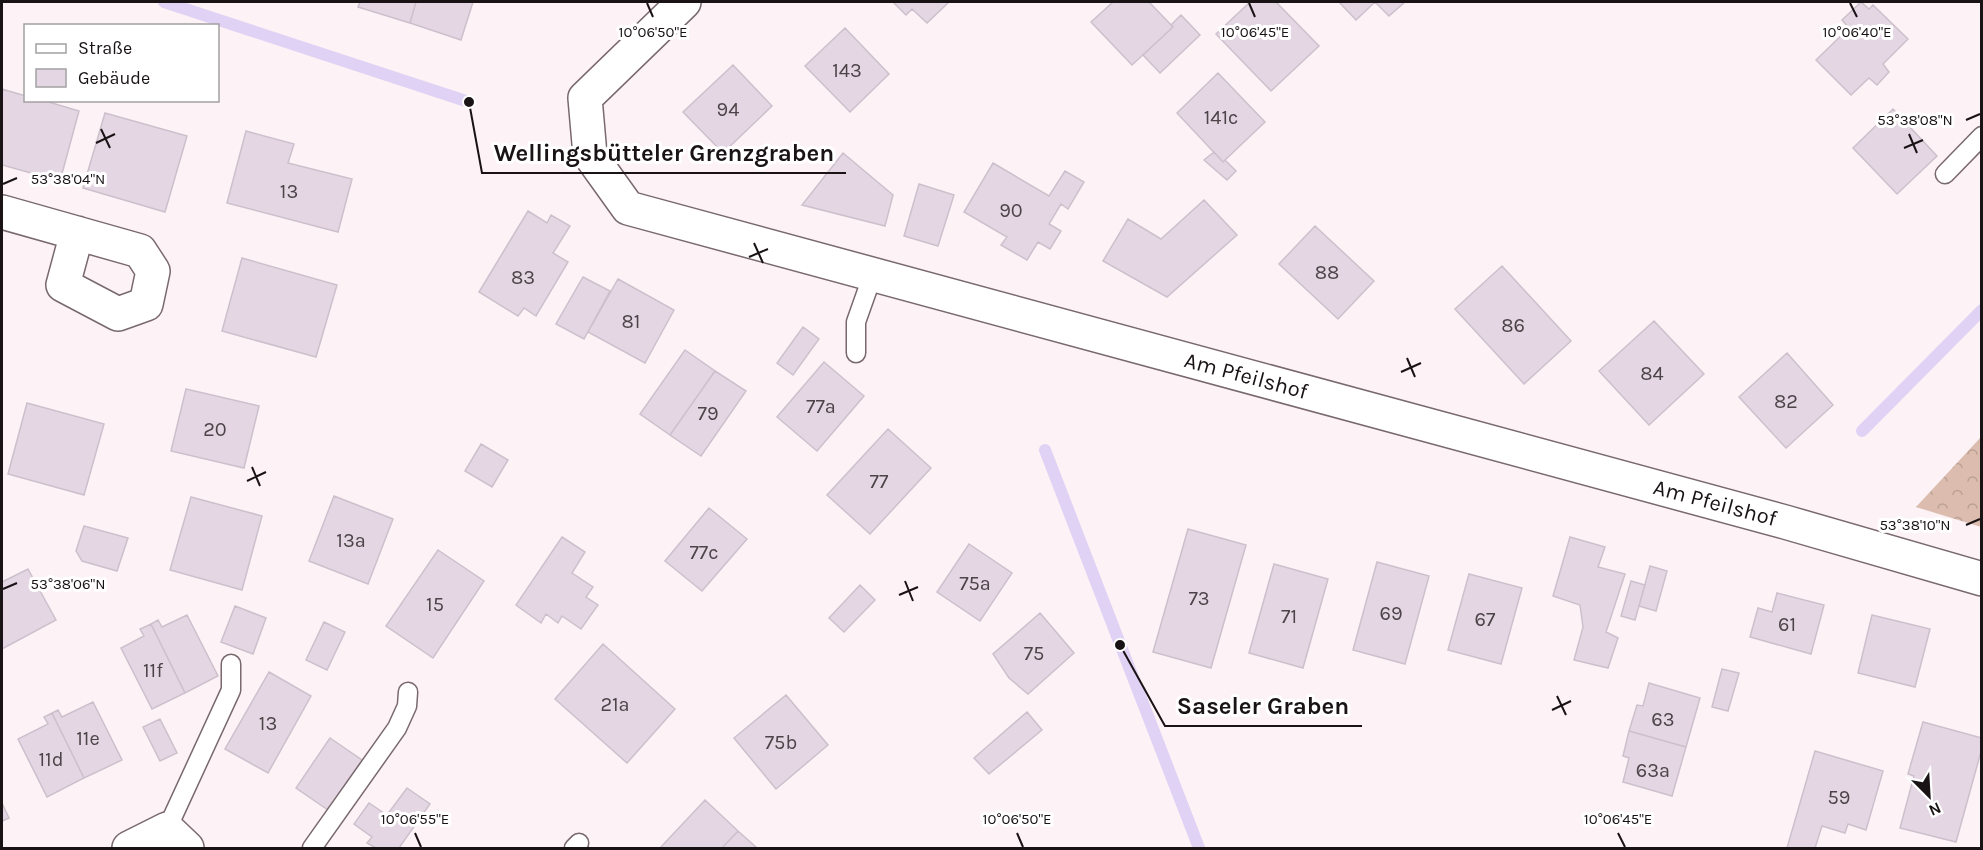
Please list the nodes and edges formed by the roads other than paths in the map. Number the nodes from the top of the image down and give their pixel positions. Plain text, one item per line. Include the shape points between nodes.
1 (684, 2) edge
2 (1982, 136) edge
3 (1945, 174) dead end
4 (2, 212) edge
5 (76, 233) dead end
6 (873, 274) junction
7 (856, 353) dead end
8 (1982, 579) edge
9 (231, 664) dead end
10 (408, 692) dead end
11 (177, 839) edge
12 (129, 849) edge
13 (312, 849) edge

1 - 6 street, Am Pfeilshof via 585,98 590,155 628,208
2 - 3 lane
4 - 5 street
6 - 7 lane via 856,322
6 - 8 street, Am Pfeilshof
9 - 11 lane via 231,690
10 - 13 lane via 407,706 397,728
11 - 12 street

